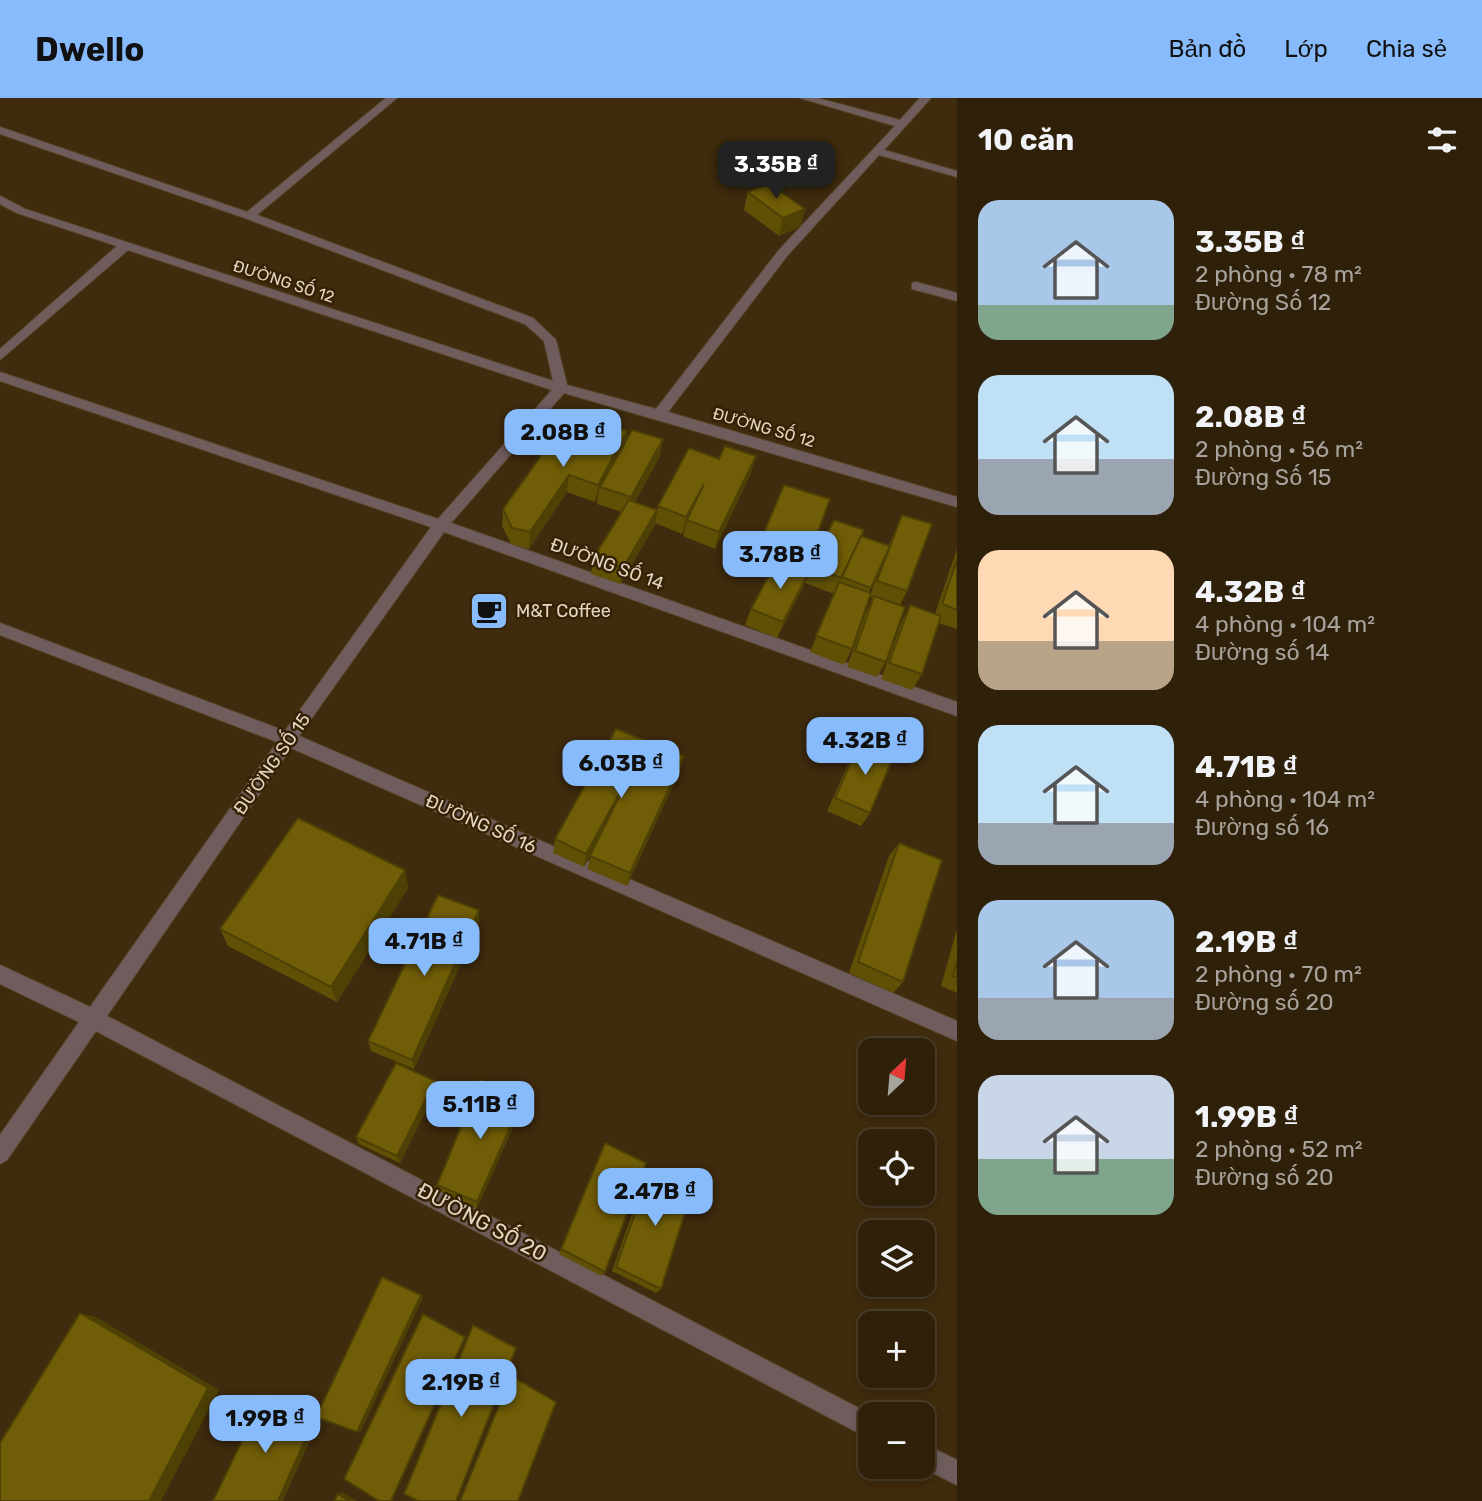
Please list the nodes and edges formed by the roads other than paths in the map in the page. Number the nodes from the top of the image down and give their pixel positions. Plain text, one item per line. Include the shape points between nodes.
1 (392, 98) edge
2 (805, 98) edge
3 (926, 98) edge
4 (901, 124) junction
5 (0, 130) edge
6 (877, 151) junction
7 (957, 174) edge
8 (0, 199) edge
9 (0, 209) edge
10 (22, 211) junction
11 (249, 216) junction
12 (126, 245) junction
13 (916, 286) dead end
14 (957, 297) edge
15 (0, 356) edge
16 (0, 376) edge
17 (561, 388) junction
18 (659, 414) junction
19 (957, 502) edge
20 (442, 525) junction
21 (0, 629) edge
22 (957, 709) edge
23 (288, 739) junction
24 (0, 974) edge
25 (93, 1019) junction
26 (957, 1031) edge
27 (0, 1153) edge
28 (858, 1421) edge
29 (935, 1462) edge
30 (957, 1473) edge

1 - 11 street
2 - 4 street
3 - 4 street
4 - 6 street
5 - 11 street
6 - 7 street
6 - 18 street via 783,253
8 - 10 street, ĐƯỜNG SỐ 12
9 - 10 street
10 - 12 street, ĐƯỜNG SỐ 12
11 - 17 street via 529,321 550,340
12 - 15 street
12 - 17 street, ĐƯỜNG SỐ 12
13 - 14 street
16 - 20 street, ĐƯỜNG SỐ 14
17 - 18 street, ĐƯỜNG SỐ 12
17 - 20 street, ĐƯỜNG SỐ 15
18 - 19 street, ĐƯỜNG SỐ 12
20 - 22 street, ĐƯỜNG SỐ 14
20 - 23 street, ĐƯỜNG SỐ 15
21 - 23 street, ĐƯỜNG SỐ 16
23 - 25 street, ĐƯỜNG SỐ 15
23 - 26 street, ĐƯỜNG SỐ 16
24 - 25 street, ĐƯỜNG SỐ 20
25 - 27 street, ĐƯỜNG SỐ 15
25 - 28 street, ĐƯỜNG SỐ 20
29 - 30 street

